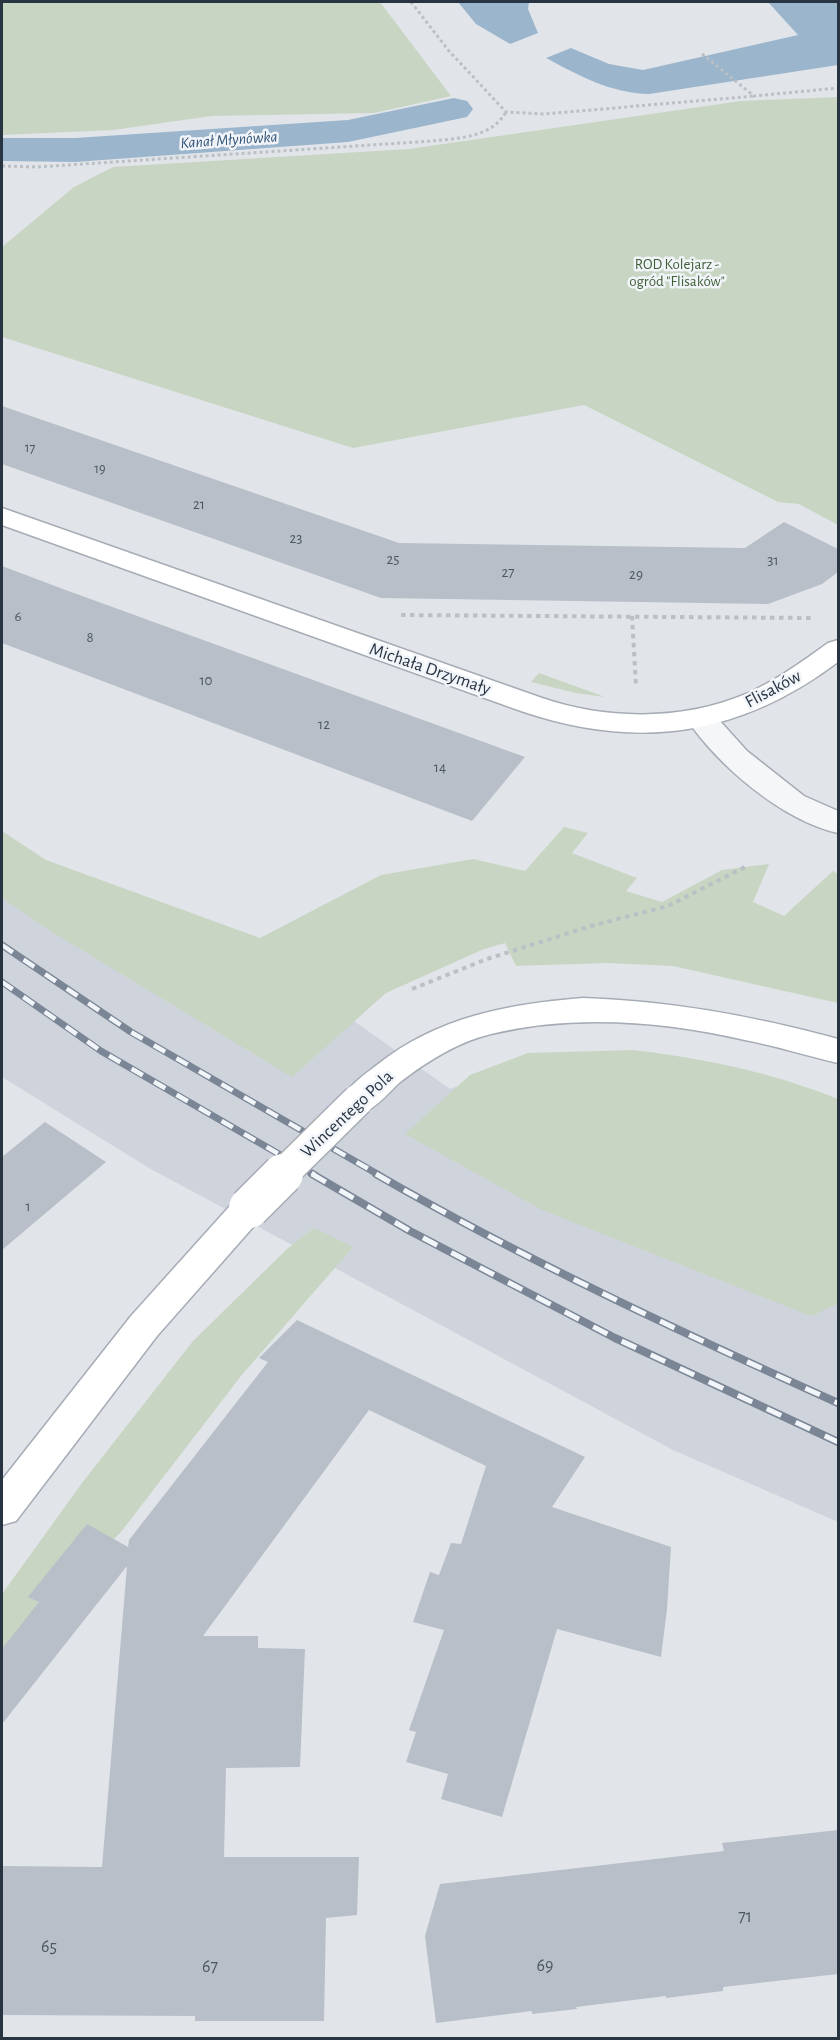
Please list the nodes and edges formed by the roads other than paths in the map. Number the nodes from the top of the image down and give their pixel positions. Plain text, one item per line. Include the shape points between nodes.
1 (2, 516) edge
2 (832, 659) edge
3 (701, 718) junction
4 (838, 823) edge
5 (838, 1052) edge
6 (2, 1509) edge

1 - 3 street, Michała Drzymały via 556,712 634,723
2 - 3 street, Flisaków via 765,696
3 - 4 street via 736,759 760,778 794,803
5 - 6 street, Wincentego Pola, bridge via 758,1031 609,1010 531,1014 468,1029 438,1041 408,1059 358,1100 249,1208 144,1326

